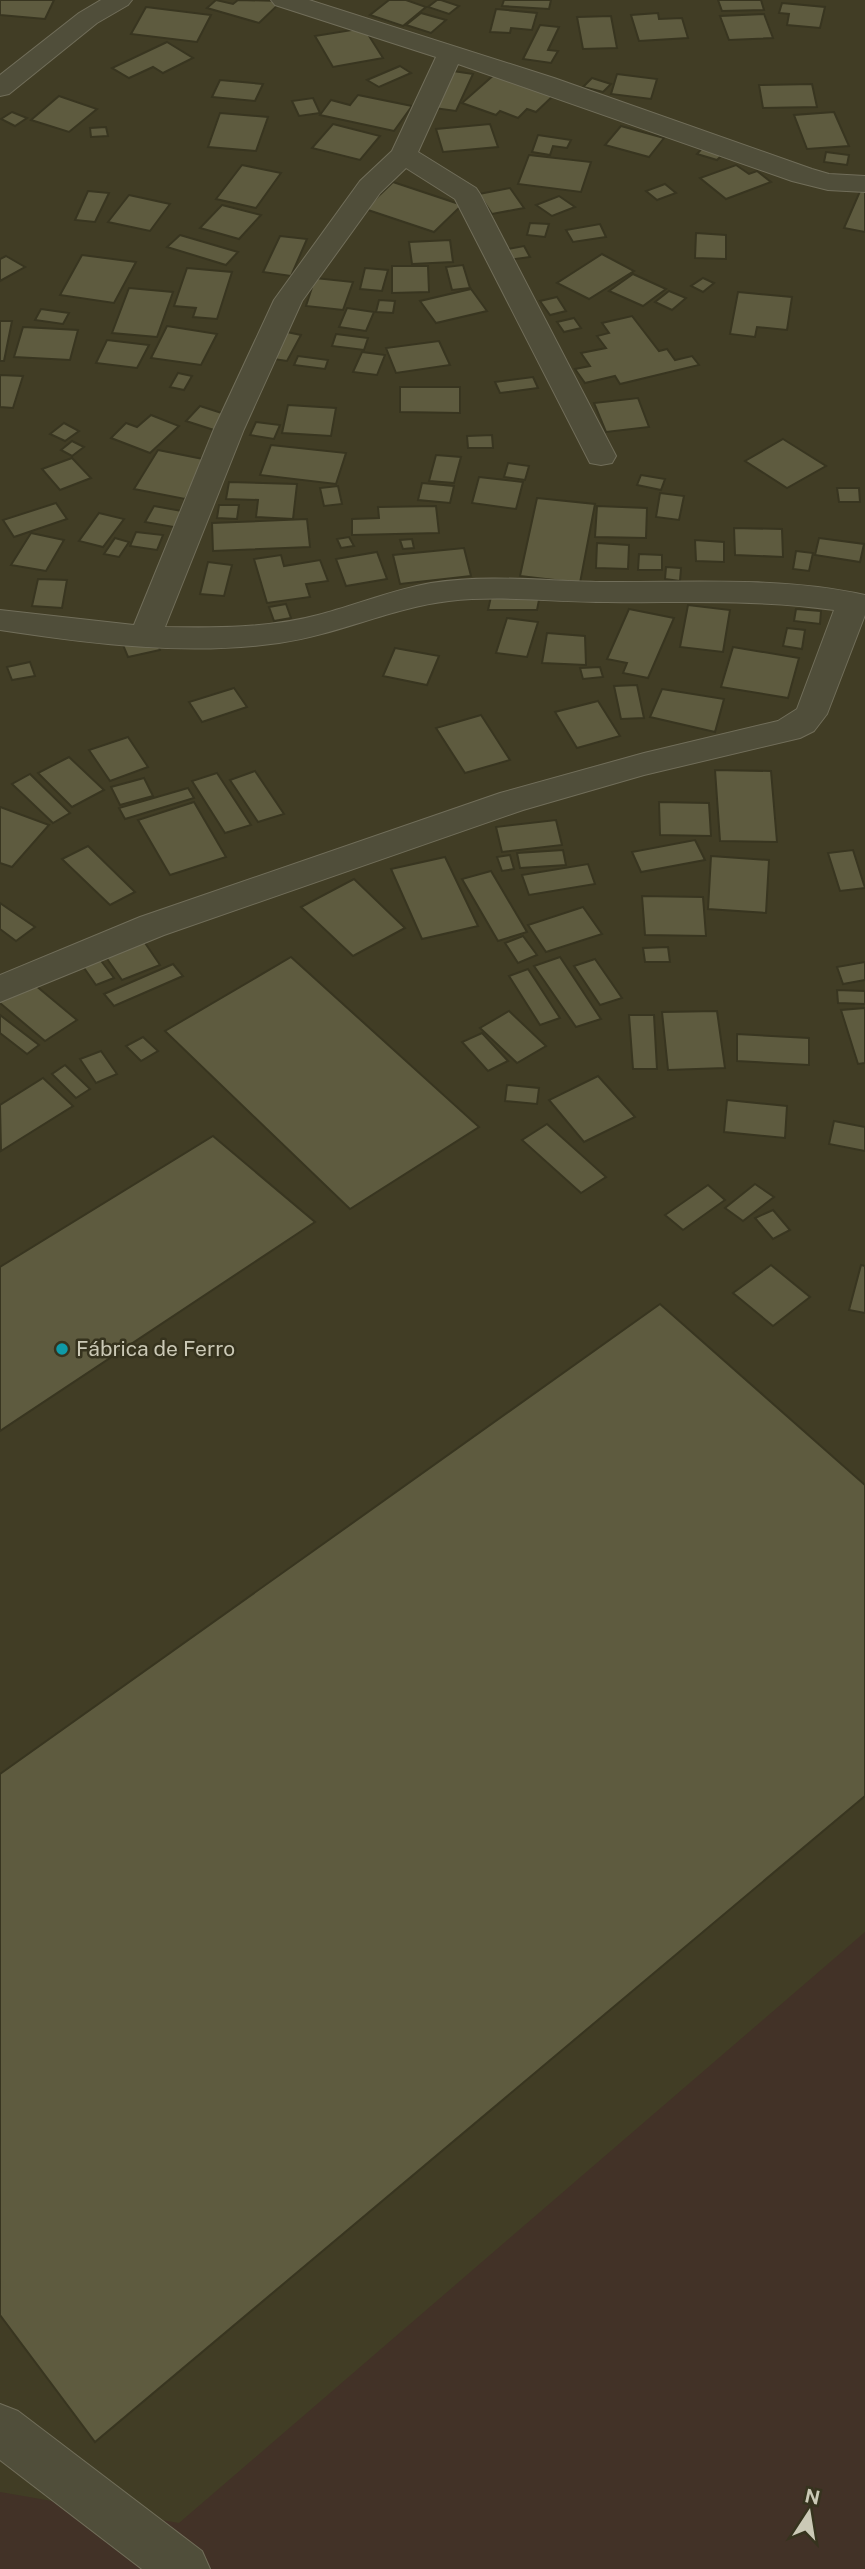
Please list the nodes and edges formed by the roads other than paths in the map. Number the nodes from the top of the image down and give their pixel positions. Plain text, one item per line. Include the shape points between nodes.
1 (119, 0) edge
2 (284, 0) edge
3 (450, 54) junction
4 (0, 88) edge
5 (404, 155) junction
6 (865, 184) edge
7 (601, 456) dead end
8 (859, 603) edge
9 (0, 620) edge
10 (146, 635) junction
11 (0, 989) edge
12 (0, 2429) edge
13 (184, 2569) edge

1 - 4 street via 88,18
2 - 3 street
3 - 5 street
3 - 6 street via 802,175
5 - 7 street via 466,194
5 - 10 street via 370,187 288,300 229,429
8 - 10 street via 704,591 502,587 431,594 316,626 271,633
8 - 11 street via 811,714 788,730 512,801 152,926
9 - 10 street
12 - 13 street

